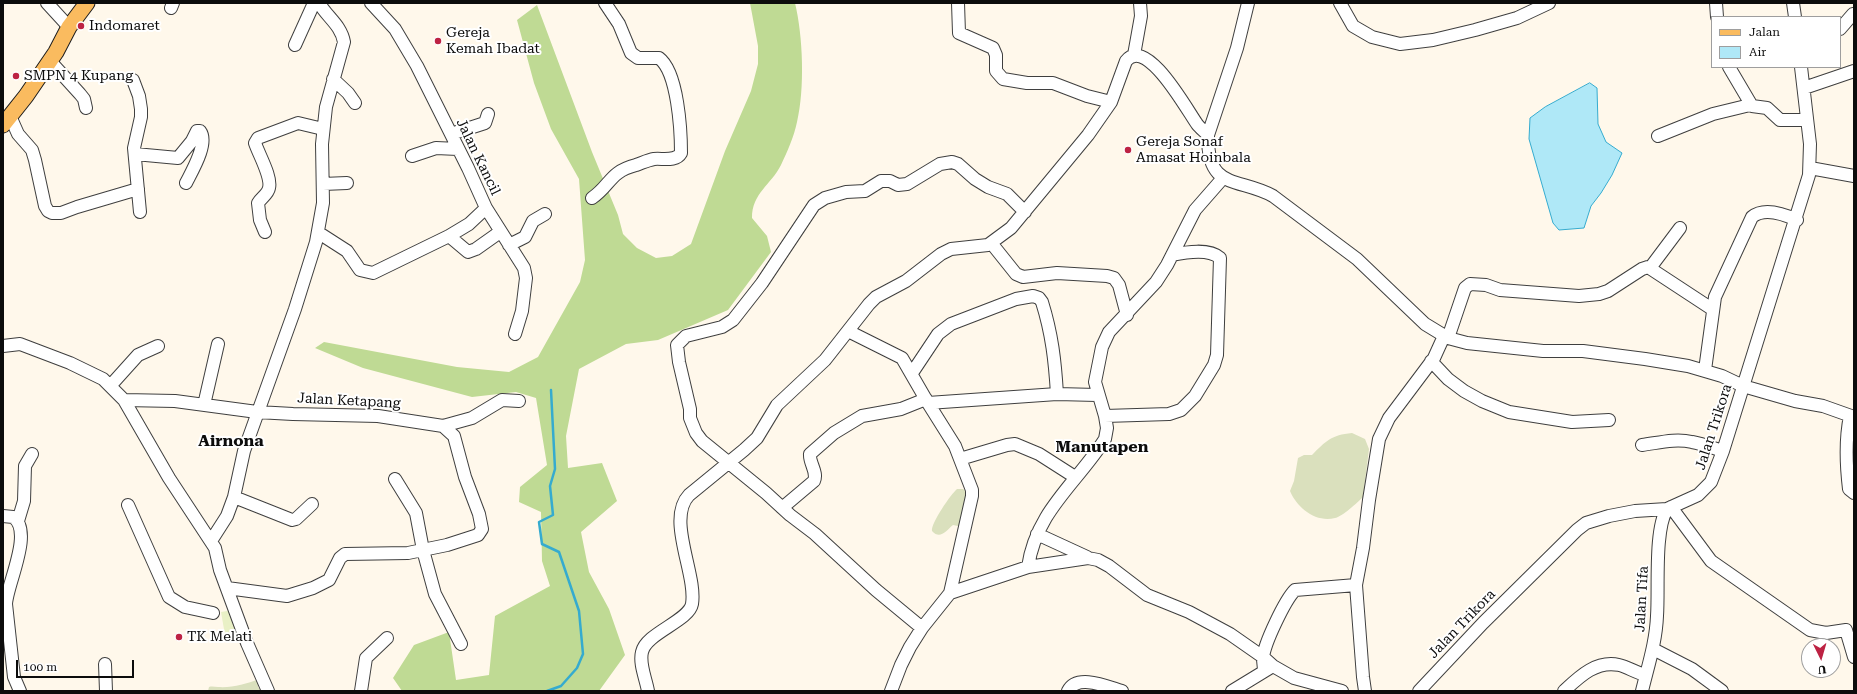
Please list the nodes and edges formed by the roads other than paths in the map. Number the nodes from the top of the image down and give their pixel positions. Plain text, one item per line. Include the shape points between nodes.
1 (47, 3) edge
2 (87, 3) edge
3 (314, 3) edge
4 (319, 3) edge
5 (371, 3) edge
6 (605, 3) edge
7 (958, 3) edge
8 (1140, 3) edge
9 (1248, 3) edge
10 (1340, 3) edge
11 (1549, 3) edge
12 (1716, 3) edge
13 (1793, 3) edge
14 (1853, 14) edge
15 (1717, 16) edge
16 (1795, 16) edge
17 (69, 27) junction
18 (1841, 28) edge
19 (295, 45) dead end
20 (1134, 55) junction
21 (50, 61) junction
22 (1730, 68) edge
23 (1801, 68) edge
24 (1854, 71) edge
25 (333, 79) junction
26 (133, 80) dead end
27 (1804, 88) junction
28 (1111, 102) junction
29 (355, 103) dead end
30 (1750, 105) junction
31 (86, 108) dead end
32 (488, 114) dead end
33 (6, 120) edge
34 (1807, 120) junction
35 (323, 129) junction
36 (451, 134) junction
37 (1208, 135) junction
38 (1658, 136) dead end
39 (458, 149) junction
40 (135, 154) junction
41 (412, 156) dead end
42 (1810, 168) junction
43 (1854, 176) edge
44 (1223, 178) junction
45 (186, 183) dead end
46 (347, 183) dead end
47 (323, 184) junction
48 (138, 189) junction
49 (592, 198) dead end
50 (486, 208) junction
51 (140, 212) dead end
52 (1025, 212) junction
53 (544, 214) dead end
54 (1797, 220) junction
55 (1680, 228) dead end
56 (265, 232) dead end
57 (318, 232) junction
58 (500, 232) junction
59 (449, 236) junction
60 (992, 244) junction
61 (509, 245) junction
62 (1172, 255) junction
63 (1650, 268) junction
64 (1712, 309) junction
65 (1127, 315) junction
66 (848, 331) junction
67 (515, 334) dead end
68 (1446, 337) junction
69 (218, 344) dead end
70 (3, 346) edge
71 (158, 346) dead end
72 (1431, 361) junction
73 (1705, 370) junction
74 (912, 373) junction
75 (111, 385) junction
76 (1743, 386) junction
77 (1057, 394) junction
78 (1097, 395) junction
79 (124, 400) junction
80 (519, 401) dead end
81 (927, 401) junction
82 (204, 405) junction
83 (257, 412) junction
84 (1105, 416) junction
85 (1852, 416) edge
86 (1609, 420) dead end
87 (442, 426) junction
88 (1642, 445) dead end
89 (1723, 451) junction
90 (32, 454) dead end
91 (960, 459) junction
92 (729, 462) junction
93 (1075, 477) junction
94 (395, 479) dead end
95 (1854, 493) edge
96 (234, 497) junction
97 (312, 504) dead end
98 (128, 505) dead end
99 (782, 508) junction
100 (1669, 508) junction
101 (3, 516) edge
102 (1044, 519) junction
103 (18, 521) junction
104 (1037, 534) junction
105 (211, 541) junction
106 (1053, 542) junction
107 (423, 550) junction
108 (1088, 558) junction
109 (1060, 561) junction
110 (1028, 567) junction
111 (1356, 585) junction
112 (227, 588) junction
113 (950, 593) junction
114 (213, 613) dead end
115 (922, 628) junction
116 (387, 638) dead end
117 (461, 644) dead end
118 (1653, 649) junction
119 (1263, 657) junction
120 (1854, 657) edge
121 (105, 664) dead end
122 (1269, 669) junction
123 (1646, 675) junction
124 (20, 691) edge
125 (106, 691) edge
126 (268, 691) edge
127 (361, 691) edge
128 (648, 691) edge
129 (891, 691) edge
130 (1068, 691) edge
131 (1122, 691) edge
132 (1232, 691) edge
133 (1342, 691) edge
134 (1366, 691) edge
135 (1419, 691) edge
136 (1564, 691) edge
137 (1642, 691) edge
138 (1722, 691) edge

1 - 17 street
2 - 17 main road
3 - 19 street
4 - 25 street via 336,24 344,42
5 - 36 street, Jalan Kancil via 395,29
6 - 49 street via 619,24 631,53 638,58 659,58 665,65 678,103 681,153 676,158 650,160 621,170
7 - 28 street via 959,33 993,48 996,55 996,71 1003,79 1052,83
8 - 20 street via 1141,16
9 - 37 street via 1237,48
10 - 11 street via 1353,26 1372,37 1400,44 1433,40 1475,30 1517,18
12 - 15 street
13 - 16 street
14 - 18 street
17 - 21 main road
20 - 28 street via 1126,61
20 - 37 street via 1142,55 1159,70 1198,126
21 - 31 street via 84,99
21 - 33 main road
22 - 30 street
23 - 27 street, Jalan Trikora
24 - 27 street
25 - 29 street
25 - 35 street
26 - 40 street via 141,109
27 - 34 street, Jalan Trikora
28 - 52 street via 1088,135
30 - 34 street via 1767,108 1780,120
30 - 38 street via 1713,114
32 - 36 street via 485,123
33 - 48 street via 32,150 48,211 60,213
34 - 42 street, Jalan Trikora
35 - 47 street
35 - 56 street via 298,123 258,138 255,143 269,180 269,188 258,203 260,220
36 - 39 street, Jalan Kancil
37 - 44 street via 1210,158
39 - 41 street via 436,148
39 - 50 street, Jalan Kancil
40 - 45 street via 178,158 197,131 200,131 203,135 202,147
40 - 48 street
42 - 43 street
42 - 54 street, Jalan Trikora
44 - 62 street via 1195,210
44 - 68 street via 1273,196 1357,259 1424,324
46 - 47 street
47 - 57 street
48 - 51 street
50 - 58 street, Jalan Kancil
50 - 59 street via 465,227
52 - 60 street
52 - 92 street via 1007,194 988,187 952,162 940,164 907,184 898,185 890,181 881,181 865,191 846,192 817,203 734,320 722,327 686,336 677,345 690,418 696,433 702,441
53 - 61 street via 533,221 525,237
54 - 64 street via 1774,213 1754,216 1719,287
54 - 76 street, Jalan Trikora
55 - 63 street
57 - 59 street via 347,251 360,270 372,273
57 - 83 street via 295,309
58 - 59 street via 468,252
58 - 61 street, Jalan Kancil
60 - 65 street via 1016,274 1023,277 1057,273 1114,278 1119,285
60 - 66 street via 980,248 951,249 940,254 901,284 872,300
61 - 67 street, Jalan Kancil via 524,268 526,278 520,322
62 - 65 street via 1156,282
62 - 84 street via 1202,252 1212,253 1220,258 1218,341 1214,365 1190,403 1177,412
63 - 64 street
63 - 68 street via 1642,269 1608,291 1579,296 1500,290 1486,285 1470,284 1460,299
64 - 73 street
65 - 78 street via 1110,332 1102,347 1095,382
66 - 74 street via 898,354
66 - 92 street via 825,360 777,405 757,438
68 - 72 street
68 - 73 street via 1467,343 1543,351 1583,351 1646,359
69 - 82 street
70 - 75 street via 16,343 31,347 96,375
71 - 75 street via 138,355
72 - 86 street via 1464,391 1509,412 1572,422
72 - 111 street via 1388,418 1382,431 1372,477
73 - 76 street
74 - 77 street via 938,334 946,328 1004,303 1033,296 1042,302 1049,325
74 - 81 street
75 - 79 street
76 - 85 street
76 - 89 street, Jalan Trikora
77 - 78 street
77 - 81 street
78 - 84 street
79 - 82 street, Jalan Ketapang via 175,401
79 - 105 street via 169,478
80 - 87 street via 502,400 472,418
81 - 91 street
81 - 99 street via 862,416 834,434 810,454 816,477 814,482
82 - 83 street, Jalan Ketapang
83 - 87 street, Jalan Ketapang via 378,416
83 - 96 street via 244,451
84 - 93 street via 1106,439
85 - 95 street via 1846,438 1846,460 1849,489
87 - 107 street via 454,436 482,529 478,535
88 - 89 street via 1673,440 1693,442
89 - 100 street, Jalan Trikora via 1710,484 1698,495
90 - 103 street via 25,466 24,500
91 - 93 street via 1016,444 1039,454
91 - 113 street via 971,485 972,496
92 - 99 street
92 - 128 street via 689,494 682,504 682,538 691,584 692,605 688,612 655,636 642,650
93 - 102 street
94 - 107 street via 416,513
96 - 97 street via 292,520
96 - 105 street via 225,520
98 - 114 street via 170,597 185,607
99 - 115 street
100 - 118 street, Jalan Tifa via 1663,516 1658,616
100 - 120 street via 1711,561 1810,630 1826,633 1846,630
100 - 135 street, Jalan Trikora via 1609,516 1586,523 1576,530
101 - 103 street via 13,516
102 - 104 street
102 - 106 street
103 - 124 street via 20,554 7,593 6,604 14,677
104 - 106 street
104 - 110 street
105 - 112 street
106 - 108 street
106 - 109 street
107 - 112 street via 345,554 340,558 329,580 287,596
107 - 117 street via 436,594
108 - 109 street
108 - 119 street via 1109,566 1147,596 1189,612
109 - 110 street
110 - 113 street
111 - 119 street via 1295,590 1276,621
111 - 134 street
112 - 126 street
113 - 115 street
115 - 129 street via 901,665
116 - 127 street via 366,658
118 - 123 street, Jalan Tifa
118 - 138 street via 1692,669
119 - 122 street
121 - 125 street
122 - 132 street
122 - 133 street
123 - 136 street via 1619,665 1598,666 1584,673
123 - 137 street, Jalan Tifa
130 - 131 street via 1071,686 1081,682

